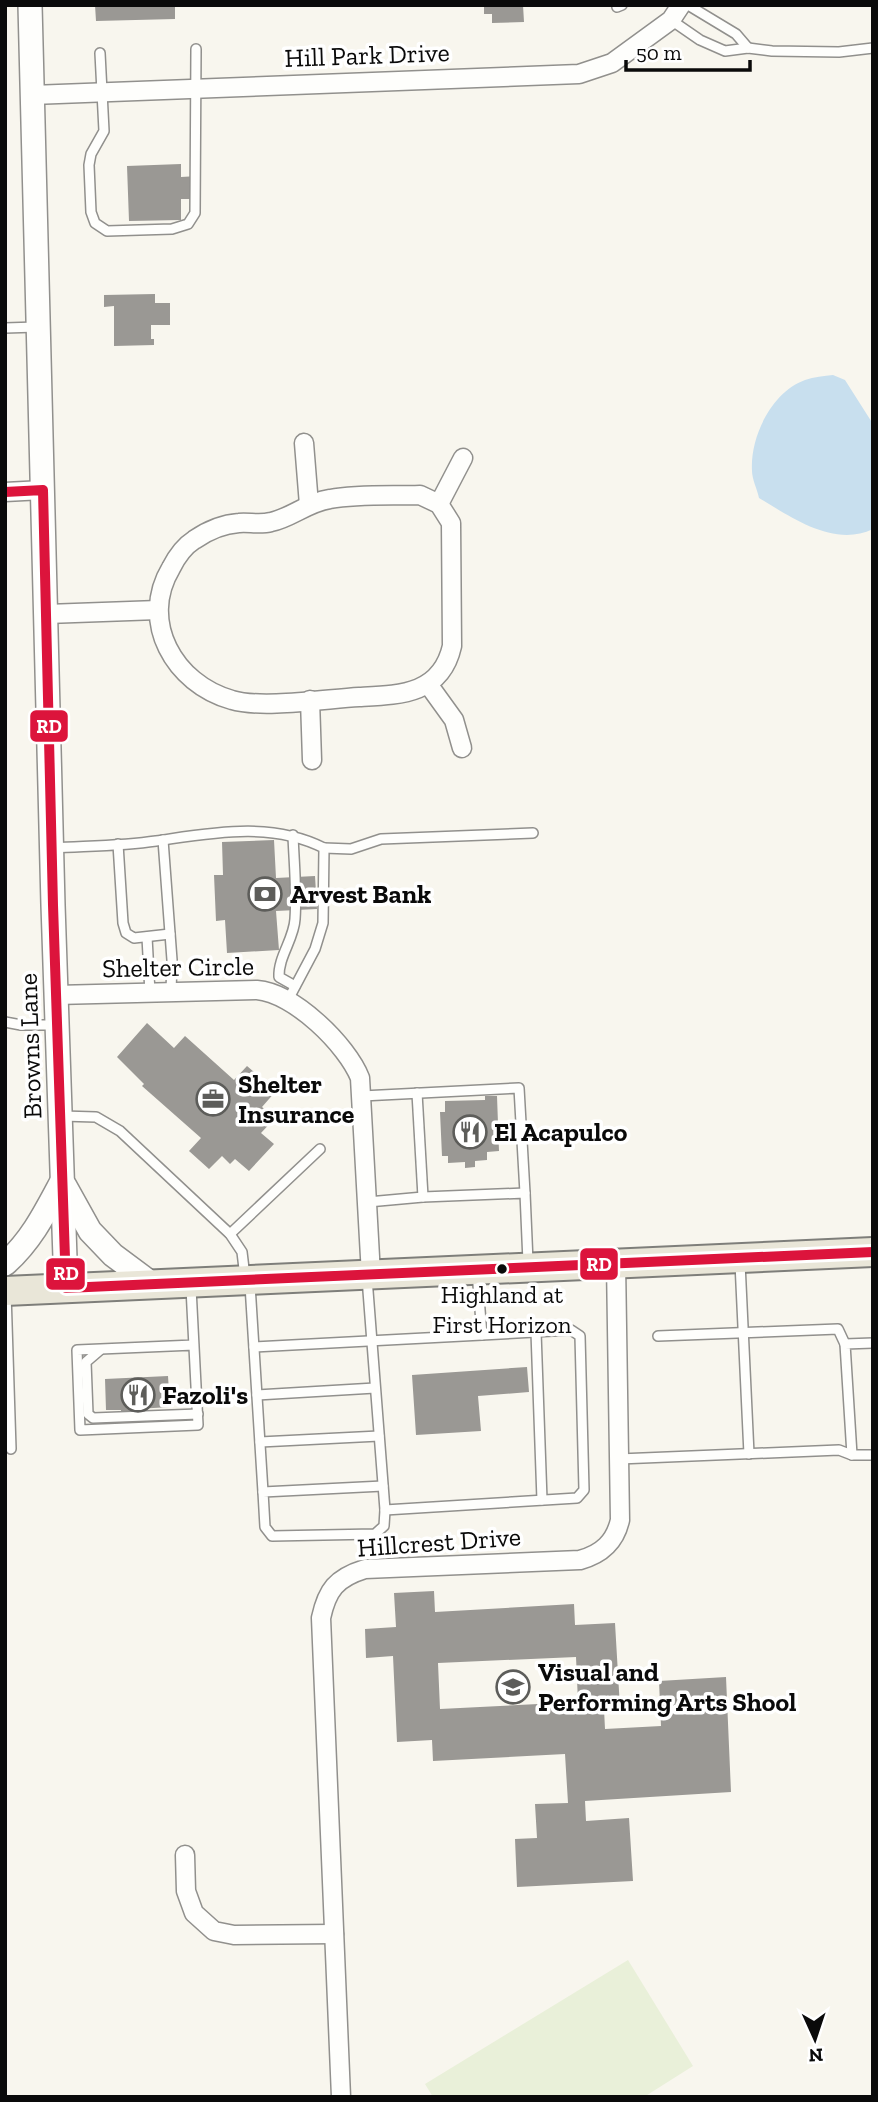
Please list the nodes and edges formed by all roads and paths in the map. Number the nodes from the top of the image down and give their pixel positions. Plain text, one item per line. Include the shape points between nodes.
1 (30, 5) edge
2 (677, 10) edge
3 (748, 48) junction
4 (873, 48) edge
5 (196, 49) dead end
6 (100, 53) dead end
7 (196, 88) junction
8 (103, 92) junction
9 (32, 95) junction
10 (39, 327) junction
11 (5, 328) edge
12 (304, 443) dead end
13 (463, 458) dead end
14 (43, 489) junction
15 (5, 492) edge
16 (439, 504) junction
17 (309, 505) junction
18 (158, 610) junction
19 (47, 614) junction
20 (428, 684) junction
21 (310, 700) junction
22 (463, 748) dead end
23 (312, 760) dead end
24 (533, 833) dead end
25 (293, 835) junction
26 (163, 840) junction
27 (118, 844) junction
28 (52, 848) junction
29 (324, 848) junction
30 (170, 934) junction
31 (147, 937) junction
32 (171, 992) junction
33 (150, 993) junction
34 (292, 993) junction
35 (56, 995) junction
36 (5, 1023) edge
37 (57, 1025) junction
38 (417, 1093) junction
39 (362, 1096) junction
40 (60, 1116) junction
41 (320, 1149) dead end
42 (62, 1181) junction
43 (524, 1193) junction
44 (424, 1197) junction
45 (368, 1202) junction
46 (230, 1234) junction
47 (873, 1252) edge
48 (740, 1258) junction
49 (617, 1263) junction
50 (5, 1264) edge
51 (528, 1268) junction
52 (477, 1270) junction
53 (369, 1275) junction
54 (248, 1280) junction
55 (191, 1282) junction
56 (152, 1284) junction
57 (66, 1288) junction
58 (6, 1291) edge
59 (536, 1332) junction
60 (743, 1333) junction
61 (482, 1335) junction
62 (658, 1336) dead end
63 (372, 1339) junction
64 (873, 1343) edge
65 (845, 1344) junction
66 (194, 1345) junction
67 (254, 1347) junction
68 (101, 1349) junction
69 (7, 1365) edge
70 (375, 1388) junction
71 (257, 1395) junction
72 (198, 1414) junction
73 (379, 1436) junction
74 (260, 1442) junction
75 (11, 1449) dead end
76 (749, 1454) junction
77 (852, 1455) junction
78 (873, 1455) edge
79 (619, 1459) junction
80 (383, 1486) junction
81 (264, 1492) junction
82 (542, 1500) junction
83 (385, 1510) junction
84 (186, 1855) dead end
85 (334, 1934) junction
86 (341, 2097) edge

1 - 9 street, Browns Lane
2 - 3 lane via 736,34
2 - 3 lane via 700,40 725,51
2 - 7 street, Hill Park Drive via 612,63 579,74
3 - 4 lane via 839,52
5 - 7 lane
6 - 8 lane
7 - 8 street, Hill Park Drive
7 - 8 lane via 195,213 188,224 172,229 107,231 95,223 90,212 89,164 104,131
8 - 9 street, Hill Park Drive
9 - 10 street, Browns Lane
10 - 11 lane
10 - 14 street, Browns Lane
12 - 17 street
13 - 16 street
14 - 15 street
14 - 19 street, Browns Lane
16 - 17 street via 420,495 329,499
16 - 20 street via 451,523 452,646 443,669
17 - 18 street via 274,522 220,527 192,541 162,583
18 - 19 street
18 - 21 street via 172,657 209,691 242,703
19 - 28 street, Browns Lane
20 - 21 street via 401,694
20 - 22 street via 454,720
21 - 23 street
24 - 29 lane via 382,839 351,849
25 - 26 lane via 269,831
25 - 29 lane
25 - 34 lane via 295,921 279,966 279,977
26 - 27 lane
26 - 30 lane
27 - 28 lane
27 - 31 lane via 126,933
28 - 35 street, Browns Lane
29 - 34 lane via 323,923
30 - 31 lane
30 - 32 lane
31 - 33 lane
32 - 33 street, Shelter Circle
32 - 34 street, Shelter Circle
33 - 35 street, Shelter Circle
34 - 39 street, Shelter Circle via 355,1067
35 - 37 street, Browns Lane
36 - 37 lane
37 - 40 street, Browns Lane
38 - 39 lane
38 - 43 lane via 519,1088
38 - 44 lane
39 - 45 street, Shelter Circle
40 - 42 street, Browns Lane
40 - 46 lane via 96,1117 120,1131
41 - 46 lane
42 - 50 street via 38,1226
42 - 56 street via 90,1231
42 - 57 street, Browns Lane
43 - 44 lane
43 - 51 lane
44 - 45 lane
45 - 53 street, Shelter Circle
46 - 54 lane via 242,1252
47 - 48 main road
48 - 49 main road
48 - 60 lane
49 - 51 main road
49 - 79 street, Hillcrest Drive
51 - 52 main road
52 - 53 main road
52 - 61 lane
53 - 54 main road
53 - 63 lane
54 - 55 main road
54 - 67 lane
55 - 56 main road
55 - 66 lane
56 - 57 main road
57 - 58 main road
58 - 69 lane
59 - 61 lane
59 - 82 lane
59 - 82 lane via 571,1330 580,1336 584,1490 578,1498
60 - 62 lane
60 - 65 lane via 838,1329
60 - 76 lane
61 - 63 lane
63 - 67 lane
63 - 70 lane
64 - 65 lane
65 - 77 lane
66 - 68 lane
66 - 72 lane
67 - 71 lane
68 - 72 lane via 86,1362 88,1414 93,1418
68 - 72 lane via 77,1350 80,1430 198,1425
69 - 75 lane
70 - 71 lane
70 - 73 lane
71 - 74 lane
73 - 74 lane
73 - 80 lane
74 - 81 lane
76 - 77 lane via 839,1450
76 - 79 lane
77 - 78 lane
79 - 85 street, Hillcrest Drive via 617,1533 591,1557 365,1569 349,1574 325,1600 321,1618
80 - 81 lane
80 - 83 lane
81 - 83 lane via 265,1527 272,1536 375,1534 384,1526
82 - 83 lane
84 - 85 street via 186,1891 197,1918 214,1931
85 - 86 street, Hillcrest Drive

